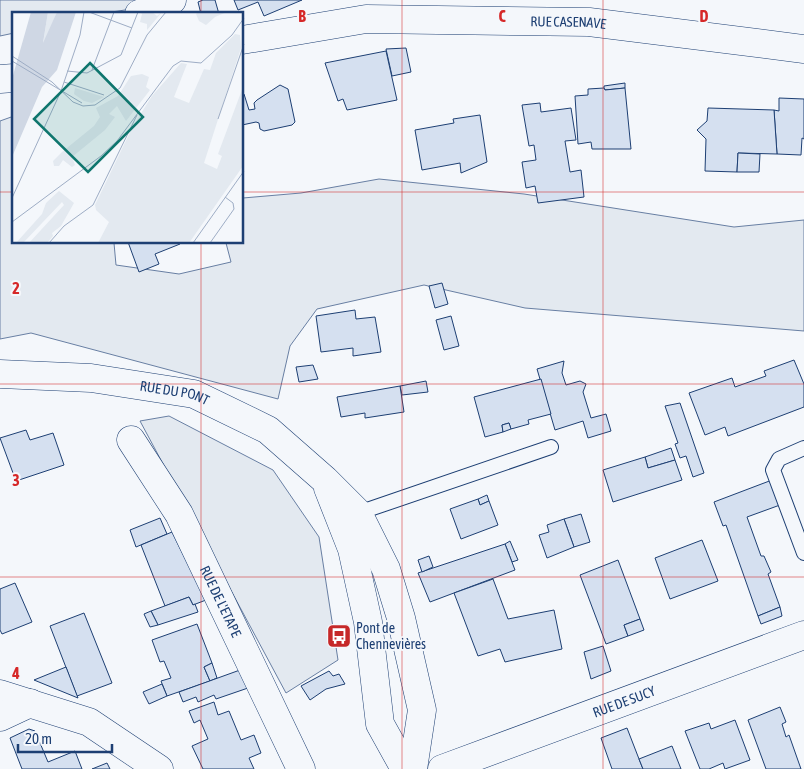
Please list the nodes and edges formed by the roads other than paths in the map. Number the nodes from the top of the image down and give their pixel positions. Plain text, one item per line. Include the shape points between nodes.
1 (172, 0) edge
2 (144, 12) edge
3 (244, 40) edge
4 (804, 49) edge
5 (0, 374) edge
6 (131, 440) dead end
7 (551, 447) dead end
8 (804, 448) edge
9 (325, 480) junction
10 (358, 513) junction
11 (804, 553) edge
12 (804, 635) edge
13 (0, 694) edge
14 (30, 703) junction
15 (0, 717) edge
16 (158, 769) edge
17 (301, 769) edge
18 (405, 769) edge
19 (413, 769) edge
20 (442, 769) edge

1 - 2 main road
3 - 4 main road, RUE CASENAVE via 366,19 589,22
5 - 9 main road, RUE DU PONT via 91,378 194,394 268,430
6 - 17 main road, RUE DE L'ETAPE via 179,514
7 - 10 lane
8 - 11 lane via 779,459 773,470
9 - 10 main road, RUE DU PONT
9 - 18 main road, RUE DU PONT via 352,549 368,622 380,724
10 - 19 main road, RUE DU PONT via 386,569 422,710
12 - 20 main road, RUE DE SUCY
13 - 14 main road
14 - 15 main road
14 - 16 main road via 89,722

